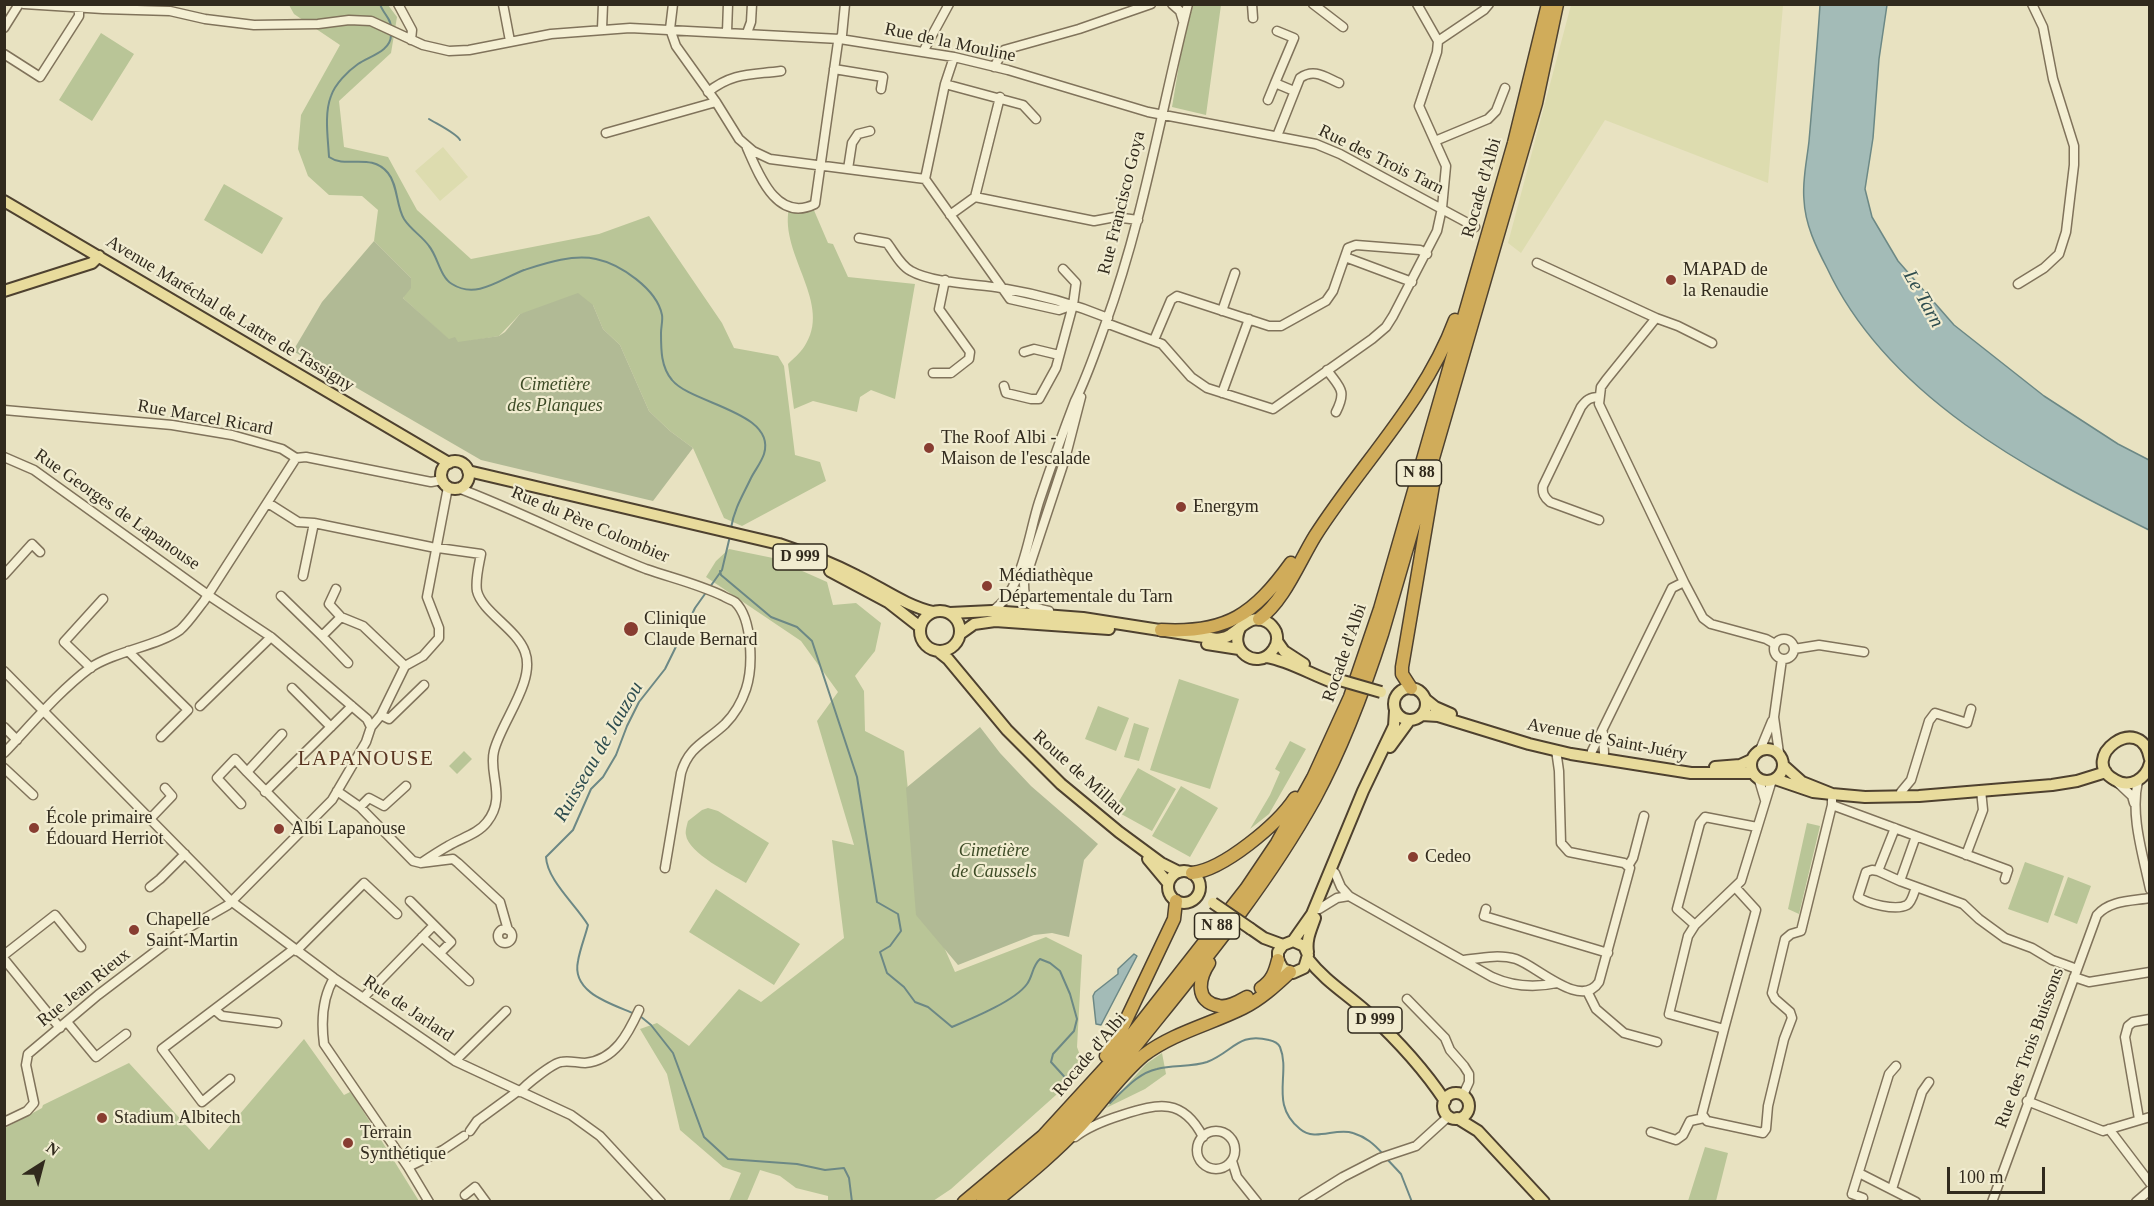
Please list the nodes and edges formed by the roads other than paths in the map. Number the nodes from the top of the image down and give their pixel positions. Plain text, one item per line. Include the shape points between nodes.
1 (19, 4) edge
2 (24, 4) edge
3 (398, 4) edge
4 (503, 4) edge
5 (603, 4) edge
6 (673, 4) edge
7 (728, 4) edge
8 (752, 4) edge
9 (844, 4) edge
10 (949, 4) edge
11 (1151, 4) edge
12 (1188, 4) edge
13 (1252, 4) edge
14 (1313, 4) edge
15 (1417, 4) edge
16 (1489, 4) edge
17 (1548, 4) edge
18 (1557, 4) edge
19 (2032, 4) edge
20 (1177, 7) edge
21 (80, 8) junction
22 (1253, 18) dead end
23 (1184, 23) junction
24 (1343, 27) dead end
25 (4, 28) edge
26 (602, 29) junction
27 (670, 29) junction
28 (1277, 31) dead end
29 (727, 32) junction
30 (747, 33) junction
31 (840, 39) junction
32 (411, 40) junction
33 (510, 41) junction
34 (1438, 41) junction
35 (924, 52) junction
36 (4, 54) edge
37 (954, 57) junction
38 (994, 67) junction
39 (834, 69) junction
40 (781, 71) dead end
41 (1275, 83) junction
42 (1339, 83) dead end
43 (945, 84) junction
44 (1505, 88) dead end
45 (881, 89) dead end
46 (1294, 91) junction
47 (708, 92) junction
48 (1000, 98) junction
49 (1268, 100) dead end
50 (716, 102) junction
51 (1161, 115) junction
52 (1036, 119) dead end
53 (870, 131) dead end
54 (606, 133) dead end
55 (1277, 136) junction
56 (1435, 141) junction
57 (745, 144) junction
58 (821, 166) junction
59 (848, 170) junction
60 (925, 179) junction
61 (975, 197) junction
62 (4, 201) edge
63 (1442, 208) junction
64 (950, 215) junction
65 (1138, 220) junction
66 (1475, 227) dead end
67 (859, 238) dead end
68 (1427, 254) junction
69 (99, 256) junction
70 (1345, 257) junction
71 (1537, 263) dead end
72 (1063, 269) dead end
73 (1235, 273) dead end
74 (945, 280) junction
75 (1474, 281) junction
76 (1412, 282) junction
77 (2019, 285) dead end
78 (1003, 288) junction
79 (4, 291) edge
80 (1073, 305) junction
81 (1222, 311) junction
82 (1656, 318) junction
83 (1249, 319) junction
84 (1107, 320) junction
85 (1154, 340) junction
86 (1712, 343) dead end
87 (1024, 352) dead end
88 (1059, 355) junction
89 (1327, 369) junction
90 (933, 374) dead end
91 (1004, 386) dead end
92 (1082, 388) junction
93 (1222, 393) junction
94 (1599, 397) junction
95 (4, 410) edge
96 (1335, 411) dead end
97 (1440, 434) junction
98 (4, 457) edge
99 (296, 458) junction
100 (453, 479) junction
101 (1352, 482) junction
102 (268, 502) junction
103 (1599, 520) dead end
104 (314, 523) junction
105 (744, 535) junction
106 (435, 547) junction
107 (40, 552) dead end
108 (4, 575) edge
109 (303, 576) dead end
110 (1684, 582) junction
111 (336, 589) dead end
112 (208, 595) junction
113 (281, 596) dead end
114 (103, 598) dead end
115 (992, 611) junction
116 (933, 612) junction
117 (950, 613) junction
118 (341, 617) junction
119 (1083, 618) junction
120 (1259, 619) junction
121 (1242, 625) junction
122 (1161, 630) junction
123 (920, 631) junction
124 (960, 634) junction
125 (322, 636) junction
126 (271, 637) junction
127 (1277, 641) junction
128 (1775, 645) junction
129 (953, 647) junction
130 (1239, 649) junction
131 (1794, 649) junction
132 (128, 651) junction
133 (938, 651) junction
134 (1864, 652) dead end
135 (1267, 657) junction
136 (1782, 659) junction
137 (348, 663) dead end
138 (405, 666) junction
139 (91, 668) junction
140 (4, 671) edge
141 (1335, 681) junction
142 (424, 685) dead end
143 (292, 688) dead end
144 (1405, 690) junction
145 (1380, 694) junction
146 (1425, 699) junction
147 (200, 706) dead end
148 (352, 706) junction
149 (1394, 708) junction
150 (1971, 709) dead end
151 (44, 711) junction
152 (381, 715) junction
153 (1422, 715) junction
154 (1774, 717) junction
155 (1409, 721) junction
156 (4, 727) edge
157 (331, 727) junction
158 (371, 727) junction
159 (282, 734) dead end
160 (161, 737) dead end
161 (1334, 737) junction
162 (1016, 738) junction
163 (17, 740) junction
164 (1556, 750) junction
165 (1760, 750) junction
166 (1598, 752) junction
167 (4, 753) edge
168 (1779, 753) junction
169 (1571, 754) junction
170 (1751, 760) junction
171 (2149, 763) edge
172 (1783, 765) junction
173 (4, 768) edge
174 (1559, 771) junction
175 (247, 772) junction
176 (2106, 772) junction
177 (1756, 777) junction
178 (1774, 780) junction
179 (1911, 780) junction
180 (2116, 781) junction
181 (2138, 781) junction
182 (406, 786) dead end
183 (165, 788) dead end
184 (1981, 790) junction
185 (337, 791) junction
186 (266, 792) junction
187 (1832, 794) junction
188 (33, 795) dead end
189 (1919, 796) junction
190 (1900, 797) junction
191 (1765, 800) junction
192 (241, 804) dead end
193 (1832, 805) junction
194 (360, 807) junction
195 (2136, 812) junction
196 (1644, 816) dead end
197 (150, 819) junction
198 (1757, 827) junction
199 (1895, 828) junction
200 (303, 829) junction
201 (1119, 832) junction
202 (1916, 836) junction
203 (2145, 841) edge
204 (185, 854) junction
205 (1966, 855) junction
206 (421, 862) junction
207 (1628, 866) junction
208 (665, 868) dead end
209 (1179, 872) junction
210 (1878, 872) junction
211 (1192, 873) junction
212 (1335, 873) junction
213 (2005, 879) dead end
214 (1900, 881) junction
215 (1168, 883) junction
216 (150, 887) dead end
217 (1735, 887) junction
218 (1916, 887) junction
219 (1200, 888) junction
220 (2150, 890) edge
221 (1349, 896) junction
222 (2150, 898) edge
223 (1193, 900) junction
224 (231, 901) junction
225 (410, 901) dead end
226 (1176, 901) junction
227 (1212, 902) junction
228 (1319, 909) junction
229 (1486, 909) dead end
230 (397, 914) dead end
231 (434, 925) junction
232 (1695, 925) junction
233 (1230, 926) junction
234 (508, 930) dead end
235 (422, 937) junction
236 (1264, 938) junction
237 (1288, 943) junction
238 (81, 947) dead end
239 (295, 950) junction
240 (440, 953) junction
241 (1608, 953) junction
242 (4, 955) edge
243 (1308, 955) junction
244 (1277, 958) junction
245 (4, 959) edge
246 (1464, 960) junction
247 (1295, 972) junction
248 (2150, 972) edge
249 (2075, 973) junction
250 (334, 978) junction
251 (469, 981) dead end
252 (1328, 981) junction
253 (1557, 983) junction
254 (1587, 991) junction
255 (363, 998) junction
256 (1407, 999) dead end
257 (214, 1010) junction
258 (639, 1010) dead end
259 (506, 1011) dead end
260 (2150, 1019) edge
261 (67, 1022) junction
262 (277, 1023) dead end
263 (60, 1028) junction
264 (1724, 1029) junction
265 (126, 1034) dead end
266 (1658, 1042) dead end
267 (455, 1061) junction
268 (1416, 1065) junction
269 (1896, 1066) dead end
270 (230, 1079) dead end
271 (1929, 1082) dead end
272 (1773, 1084) junction
273 (1784, 1087) dead end
274 (519, 1091) junction
275 (1459, 1094) junction
276 (1078, 1100) junction
277 (1444, 1101) junction
278 (2027, 1101) junction
279 (1469, 1107) junction
280 (2150, 1117) edge
281 (1453, 1118) junction
282 (1704, 1118) junction
283 (2139, 1119) junction
284 (4, 1122) edge
285 (2109, 1129) junction
286 (1478, 1131) junction
287 (1651, 1132) dead end
288 (1203, 1137) junction
289 (1057, 1148) junction
290 (1232, 1161) junction
291 (408, 1167) junction
292 (1218, 1169) junction
293 (1859, 1173) junction
294 (1237, 1177) junction
295 (2150, 1183) edge
296 (1892, 1189) junction
297 (2150, 1190) edge
298 (465, 1195) dead end
299 (1863, 1198) dead end
300 (429, 1202) edge
301 (486, 1202) edge
302 (661, 1202) edge
303 (964, 1202) edge
304 (982, 1202) edge
305 (994, 1202) edge
306 (1257, 1202) edge
307 (1302, 1202) edge
308 (1544, 1202) edge
309 (1916, 1202) edge
310 (1992, 1202) edge
311 (2136, 1202) edge

1 - 25 street
2 - 21 street
3 - 32 street via 412,30
4 - 33 street
5 - 26 street
6 - 27 street
7 - 29 street
8 - 30 street
9 - 31 street
10 - 35 street
11 - 38 street via 1004,50
12 - 23 street, Rue Francisco Goya
13 - 22 street
14 - 24 street
15 - 34 street
16 - 34 street
17 - 75 highway, Rocade d'Albi / N 88 via 1514,143
18 - 97 highway, Rocade d'Albi / N 88 via 1536,103
19 - 77 street via 2043,27 2052,79 2074,146 2074,165 2066,232 2059,254
20 - 23 street
21 - 32 street, Rue de la Mouline via 170,10 254,25 371,21
21 - 36 street via 79,16 40,77
23 - 51 street, Rue Francisco Goya
26 - 27 street, Rue de la Mouline
26 - 33 street, Rue de la Mouline
27 - 29 street, Rue de la Mouline
27 - 47 street via 676,46
28 - 41 street via 1294,38
29 - 30 street, Rue de la Mouline
30 - 31 street, Rue de la Mouline
31 - 35 street, Rue de la Mouline
31 - 39 street
32 - 33 street, Rue de la Mouline via 445,50 469,50
34 - 56 street via 1419,106
35 - 37 street, Rue de la Mouline
37 - 38 street, Rue de la Mouline
37 - 43 street
38 - 51 street, Rue de la Mouline
39 - 45 street via 883,77
39 - 58 street
40 - 47 street via 732,77
41 - 46 street
41 - 49 street
42 - 46 street via 1314,72 1307,73
43 - 48 street
43 - 60 street
44 - 56 street via 1496,111 1488,119
46 - 55 street
47 - 50 street
48 - 52 street via 1023,105
48 - 61 street
50 - 54 street
50 - 57 street
51 - 55 street, Rue des Trois Tarn
51 - 65 street, Rue Francisco Goya
53 - 59 street via 858,134 852,143
55 - 63 street, Rue des Trois Tarn via 1316,144 1340,154
56 - 63 street via 1446,166
57 - 58 street via 770,159
57 - 58 street via 776,200 798,207 815,204
58 - 59 street
59 - 60 street
60 - 64 street
61 - 64 street
61 - 65 street via 1094,221 1115,217
62 - 69 main road, Avenue Maréchal de Lattre de Tassigny
63 - 66 street, Rue des Trois Tarn
63 - 68 street
64 - 78 street
65 - 84 street, Rue Francisco Goya
67 - 74 street via 887,243 906,269
68 - 70 street via 1420,250 1356,245 1348,248
68 - 76 street
69 - 79 main road via 92,262
69 - 100 main road, Avenue Maréchal de Lattre de Tassigny via 438,456
70 - 76 street
70 - 83 street via 1326,301 1281,326
71 - 82 street
72 - 80 street via 1076,283
73 - 81 street
74 - 78 street
74 - 90 street via 939,309 970,352 969,359 951,373
75 - 101 highway via 1433,370
75 - 161 highway, Rocade d'Albi / N 88 via 1363,663
76 - 89 street via 1386,327
78 - 80 street
80 - 84 street
80 - 88 street
81 - 83 street
81 - 85 street via 1177,296 1171,300
82 - 86 street
82 - 94 street via 1606,380
83 - 93 street
84 - 85 street
84 - 92 street, Rue Francisco Goya
85 - 93 street via 1172,353 1191,377
87 - 88 street via 1034,349
88 - 91 street via 1039,399 1006,393
89 - 93 street via 1274,409
89 - 96 street via 1342,391
92 - 115 street, Rue Francisco Goya via 1039,501 1019,573 1005,601
92 - 119 street, Rue Francisco Goya via 1065,459 1024,583 1024,597 1035,608
94 - 103 street via 1586,400 1581,407 1542,492 1550,502
94 - 110 street
95 - 99 street, Rue Marcel Ricard via 172,425 282,448
97 - 144 highway via 1441,449 1402,667
97 - 233 highway, Rocade d'Albi / N 88 via 1382,634 1346,733 1308,809
98 - 112 street, Rue Georges de Lapanouse via 34,470
99 - 100 street, Rue Marcel Ricard
99 - 102 street
100 - 105 main road via 548,490
100 - 106 street
100 - 208 street, Rue du Père Colombier via 646,569 712,591 735,602 744,618 751,642 746,689 726,723 684,762
101 - 120 highway via 1274,605
101 - 122 highway via 1276,583 1254,605 1237,618 1207,629
102 - 104 street via 298,522
102 - 112 street
104 - 106 street
104 - 109 street
105 - 116 main road via 816,557
105 - 123 main road, D 999 via 809,560 854,583
106 - 138 street via 427,597 439,638 423,656
106 - 206 street via 481,554 477,592 521,642 527,668 493,753 498,787 487,823
107 - 108 street via 32,544
110 - 128 street via 1703,618 1711,624
110 - 166 street via 1671,588 1603,730
111 - 118 street via 329,604
112 - 126 street, Rue Georges de Lapanouse
112 - 132 street via 179,630
113 - 125 street
114 - 139 street via 64,642
115 - 117 main road
115 - 119 main road
116 - 117 main road
116 - 123 main road via 923,620
117 - 124 main road via 958,622
118 - 125 street
118 - 138 street via 363,626
119 - 122 main road
120 - 121 main road
120 - 127 main road via 1273,627
121 - 122 main road via 1227,637 1217,639
121 - 130 main road via 1237,636
123 - 133 main road via 928,647
124 - 129 main road
124 - 130 main road via 982,622 1026,622 1117,630
125 - 137 street
126 - 147 street
126 - 148 street, Rue Georges de Lapanouse
127 - 135 main road
127 - 141 main road via 1295,660
128 - 131 street via 1787,639
128 - 136 street via 1775,653
129 - 133 main road
129 - 162 main road, Route de Millau via 958,662
130 - 135 main road via 1253,659
131 - 134 street via 1819,645
131 - 136 street via 1791,657
132 - 139 street
132 - 160 street via 188,710
133 - 162 main road, Route de Millau
135 - 141 main road
136 - 154 street
138 - 152 street
139 - 151 street
140 - 151 street, Rue de Jarlard
141 - 145 main road, bridge
142 - 152 street via 389,719
143 - 157 street
144 - 145 main road
144 - 146 main road via 1420,691
144 - 149 main road via 1394,698
145 - 149 main road
146 - 153 main road
146 - 166 main road, Avenue de Saint-Juéry via 1450,714 1532,739
148 - 157 street
148 - 158 street, Rue Georges de Lapanouse
149 - 155 main road via 1400,718
149 - 237 main road via 1394,726 1320,897 1312,914
150 - 179 street via 1967,723 1935,713
151 - 163 street
151 - 197 street, Rue de Jarlard
152 - 158 street, Rue Jean Rieux
153 - 155 main road
153 - 164 main road, Avenue de Saint-Juéry via 1438,716
154 - 165 street
154 - 168 street
155 - 212 main road via 1376,774
156 - 163 street
157 - 186 street
158 - 185 street, Rue Jean Rieux
159 - 175 street
161 - 211 highway via 1323,746 1290,806 1270,828 1206,870
161 - 276 highway, Rocade d'Albi / N 88 via 1292,817 1246,889
162 - 201 main road, Route de Millau via 1061,784
163 - 167 street
164 - 169 main road, Avenue de Saint-Juéry
164 - 174 street
165 - 168 main road via 1769,748
165 - 170 main road
166 - 170 main road, Avenue de Saint-Juéry via 1694,767 1729,767
168 - 172 main road
169 - 174 street
169 - 177 main road, Avenue de Saint-Juéry via 1691,773
170 - 177 main road
171 - 176 main road via 2141,743 2122,738 2105,751
171 - 181 main road
172 - 178 main road
172 - 187 main road via 1802,782
173 - 188 street
174 - 207 street via 1564,848
175 - 186 street
175 - 192 street via 235,759 217,778
176 - 180 main road
176 - 184 main road via 2077,781
177 - 178 main road
177 - 191 street
178 - 187 main road
178 - 191 street
179 - 189 street
179 - 190 street
180 - 181 main road
180 - 195 street via 2132,796
181 - 195 street
182 - 194 street via 384,806 369,798
183 - 197 street via 172,796
184 - 189 main road
184 - 205 street via 1983,810
185 - 194 street
185 - 200 street, Rue Jean Rieux
186 - 200 street
187 - 190 main road
187 - 193 street
189 - 190 main road
191 - 198 street
193 - 199 street
193 - 272 street via 1801,931 1785,939 1772,990 1792,1018
194 - 206 street via 413,861
195 - 203 street
196 - 207 street
197 - 204 street, Rue de Jarlard
198 - 217 street via 1744,873
198 - 232 street via 1705,817 1700,824 1677,909
199 - 202 street
199 - 210 street
200 - 224 street, Rue Jean Rieux
201 - 209 main road, Route de Millau
201 - 215 main road, Route de Millau via 1152,862
202 - 205 street
202 - 214 street
203 - 220 street
204 - 216 street
204 - 224 street, Rue de Jarlard
205 - 213 street via 2008,870
206 - 234 street via 453,859 500,902
207 - 241 street
209 - 211 main road
209 - 215 main road
210 - 214 street
210 - 218 street via 1866,872 1858,894 1861,899 1884,907 1906,906
211 - 219 main road
212 - 221 street
212 - 228 main road
214 - 218 street
215 - 226 main road via 1169,893
217 - 232 street
217 - 264 street via 1756,910
218 - 249 street via 1963,904 2005,938 2032,948
219 - 223 main road
219 - 227 main road
221 - 228 street
221 - 246 street
222 - 249 street, Rue des Trois Buissons via 2103,908
223 - 226 main road
223 - 227 main road
224 - 239 street, Rue de Jarlard
224 - 261 street, Rue Jean Rieux via 182,933
225 - 231 street
226 - 276 highway via 1174,919 1117,1039
227 - 236 main road, bridge
228 - 243 main road via 1308,935
229 - 241 street via 1484,916
230 - 239 street via 364,883
231 - 235 street
231 - 240 street via 451,942
232 - 264 street via 1688,936 1669,1014
233 - 244 highway via 1200,981 1200,990 1210,1003 1228,1006 1249,996 1271,979
233 - 304 highway, Rocade d'Albi / N 88 via 1093,1098
235 - 240 street
235 - 255 street
236 - 237 main road
236 - 244 main road
237 - 243 main road via 1300,943
237 - 244 main road
238 - 242 street via 55,915
239 - 250 street, Rue de Jarlard
239 - 257 street
240 - 251 street
241 - 254 street via 1599,982
243 - 247 main road via 1304,968
243 - 252 main road, D 999
244 - 247 main road via 1280,966
245 - 263 street
246 - 253 street via 1507,984 1521,987
246 - 253 street via 1493,956 1515,959
247 - 252 main road, D 999
247 - 289 highway via 1245,1007 1146,1054
248 - 249 street via 2089,982
249 - 278 street, Rue des Trois Buissons
250 - 255 street, Rue de Jarlard
250 - 291 street via 326,992 324,1044
252 - 268 main road, D 999 via 1367,1012
253 - 254 street
254 - 266 street via 1596,1008 1624,1033
255 - 267 street, Rue de Jarlard
256 - 275 street via 1445,1038 1469,1074
257 - 262 street via 222,1016
257 - 270 street via 162,1049 202,1102
258 - 274 street via 615,1049 585,1063 561,1062
259 - 267 street
260 - 283 street via 2133,1022 2125,1037
261 - 263 street, Rue Jean Rieux
261 - 265 street via 96,1057
263 - 284 street, Rue Jean Rieux via 28,1054 34,1103 27,1111
264 - 282 street
267 - 274 street, Rue de Jarlard
268 - 275 main road, D 999
268 - 277 main road, D 999
269 - 293 street via 1889,1074
271 - 296 street via 1922,1092
272 - 273 street
272 - 282 street via 1763,1133 1730,1128
274 - 291 street via 443,1150
274 - 302 street, Rue de Jarlard via 571,1115 600,1136
275 - 277 main road via 1449,1095
275 - 279 main road via 1467,1098
276 - 303 highway, Rocade d'Albi / N 88 via 1043,1136
277 - 281 main road via 1444,1109
278 - 285 street via 2103,1131
278 - 310 street, Rue des Trois Buissons
279 - 281 main road via 1465,1115
279 - 286 main road
280 - 283 street
281 - 286 main road
281 - 307 street via 1416,1146 1380,1158
282 - 287 street via 1690,1121 1680,1139
283 - 285 street
285 - 295 street
286 - 308 main road
288 - 289 street via 1189,1116 1158,1106 1088,1128
288 - 290 street via 1214,1131 1227,1135 1235,1147
288 - 292 street via 1198,1146 1199,1159 1207,1167
289 - 305 highway
290 - 292 street
290 - 294 street
291 - 300 street
292 - 294 street
293 - 296 street
293 - 299 street via 1852,1194
294 - 306 street
296 - 309 street
297 - 311 street
298 - 301 street via 475,1187

